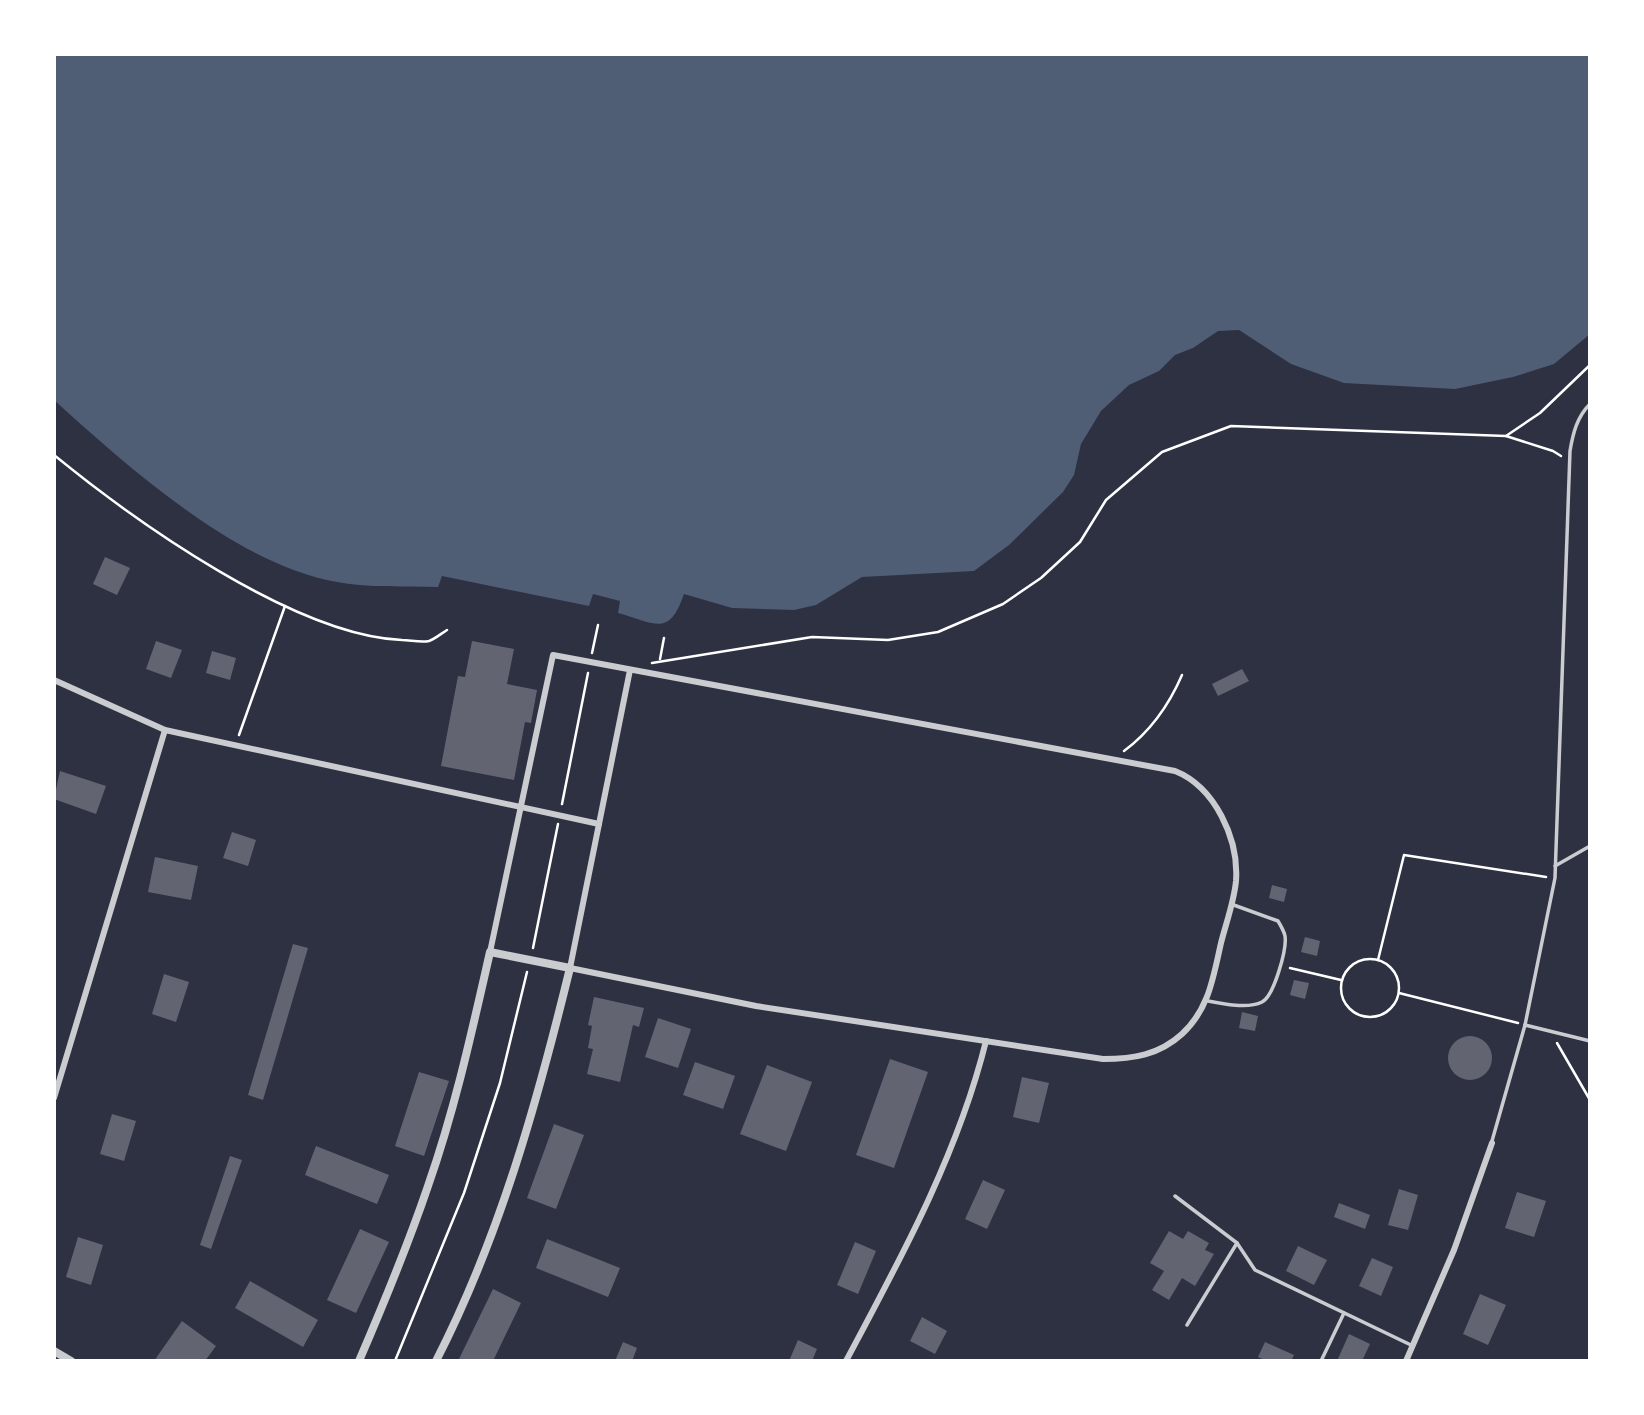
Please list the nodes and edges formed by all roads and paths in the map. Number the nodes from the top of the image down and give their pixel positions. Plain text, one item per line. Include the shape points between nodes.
1 (1590, 365) edge
2 (1590, 404) edge
3 (1506, 436) junction
4 (54, 455) edge
5 (1570, 463) junction
6 (285, 606) junction
7 (598, 625) dead end
8 (447, 630) dead end
9 (664, 638) dead end
10 (660, 659) junction
11 (590, 662) junction
12 (633, 670) junction
13 (1182, 675) dead end
14 (54, 680) edge
15 (165, 730) junction
16 (236, 745) junction
17 (1113, 760) junction
18 (521, 806) junction
19 (559, 815) junction
20 (599, 824) junction
21 (1590, 846) edge
22 (1555, 866) junction
23 (1555, 878) junction
24 (1230, 904) junction
25 (490, 952) junction
26 (1378, 960) junction
27 (530, 961) junction
28 (1280, 966) junction
29 (570, 968) junction
30 (1342, 980) junction
31 (1399, 993) junction
32 (1208, 1001) junction
33 (1525, 1025) junction
34 (1550, 1031) junction
35 (986, 1041) junction
36 (1590, 1041) edge
37 (54, 1098) edge
38 (1590, 1100) edge
39 (1492, 1143) joint
40 (1175, 1196) dead end
41 (1237, 1243) junction
42 (1344, 1313) junction
43 (1187, 1325) dead end
44 (1413, 1346) junction
45 (54, 1351) edge
46 (71, 1361) edge
47 (359, 1361) edge
48 (396, 1361) edge
49 (436, 1361) edge
50 (846, 1361) edge
51 (1321, 1361) edge
52 (1406, 1361) edge

1 - 3 path via 1541,413
2 - 5 lane via 1574,430
3 - 5 path via 1553,451
3 - 10 path via 1231,426 1161,452 1106,500 1080,542 1041,578 1003,604 938,632 888,640 813,637
4 - 6 path via 117,505
5 - 22 lane
6 - 8 path via 386,639 429,641
6 - 16 path
7 - 11 path
9 - 10 path
10 - 12 path
11 - 12 street
11 - 18 street via 553,655
11 - 19 path
12 - 17 street
12 - 20 street
13 - 17 path via 1171,701 1140,739
14 - 15 street
15 - 16 street
15 - 37 street
16 - 18 street
17 - 24 street via 1190,777 1216,806 1230,835 1236,881
18 - 19 street
18 - 25 street
19 - 20 street
19 - 27 path
20 - 29 street
21 - 22 lane
22 - 23 lane
23 - 26 path via 1404,855
23 - 33 lane
24 - 28 lane via 1278,921 1286,937
24 - 32 street
25 - 27 street
25 - 47 street via 463,1069 429,1185
26 - 30 path via 1351,965
26 - 31 path via 1397,976
27 - 29 street
27 - 48 path via 500,1083 464,1193
28 - 30 path
28 - 32 lane via 1265,1001
29 - 35 street via 756,1006
29 - 49 street via 518,1163
30 - 31 path via 1343,999 1364,1016 1390,1009
31 - 33 path
32 - 35 street via 1182,1034 1166,1046 1126,1059
33 - 34 lane
33 - 39 lane
34 - 36 lane
34 - 38 path
35 - 50 street via 960,1131
39 - 44 street
40 - 41 lane
41 - 42 lane via 1255,1270
41 - 43 lane
42 - 44 lane
42 - 51 lane
44 - 52 street
45 - 46 street

